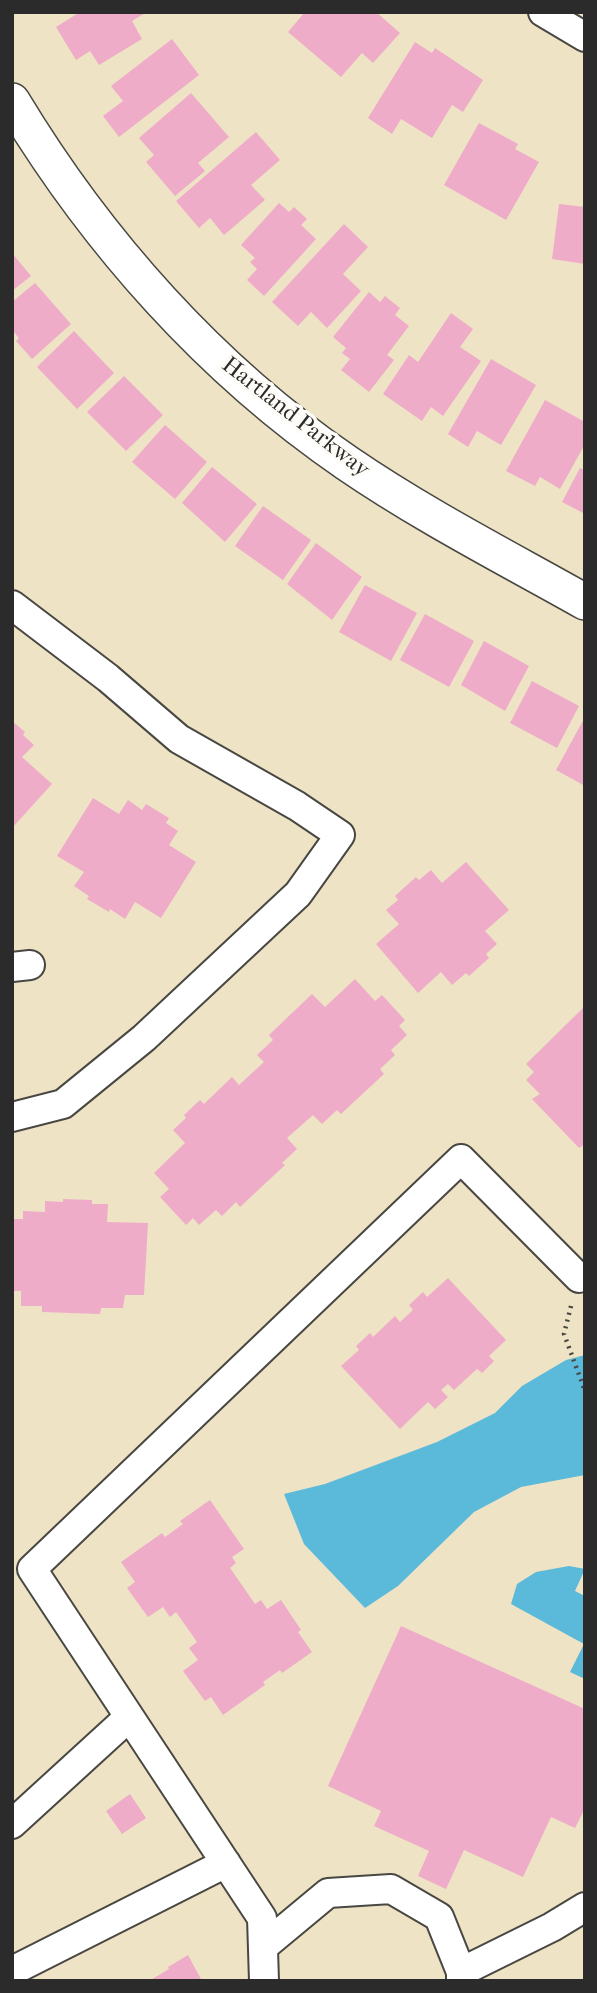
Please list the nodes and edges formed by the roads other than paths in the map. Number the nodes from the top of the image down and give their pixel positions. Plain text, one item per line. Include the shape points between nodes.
1 (543, 12) edge
2 (585, 37) edge
3 (12, 101) edge
4 (585, 602) edge
5 (12, 606) edge
6 (12, 1117) edge
7 (579, 1278) dead end
8 (129, 1717) junction
9 (12, 1824) edge
10 (226, 1863) junction
11 (585, 1907) edge
12 (263, 1947) junction
13 (12, 1971) edge
14 (461, 1976) edge
15 (264, 1981) edge

1 - 2 street
3 - 4 street, Hartland Parkway via 44,154 116,248 190,331 261,397 345,462 418,510
5 - 6 street via 179,739 340,835 298,894 144,1038 63,1104
7 - 8 street via 461,1159 32,1569
8 - 9 street
8 - 10 street
10 - 12 street via 262,1918
10 - 13 street
11 - 14 street
12 - 14 street via 328,1893 391,1889 439,1917
12 - 15 street

